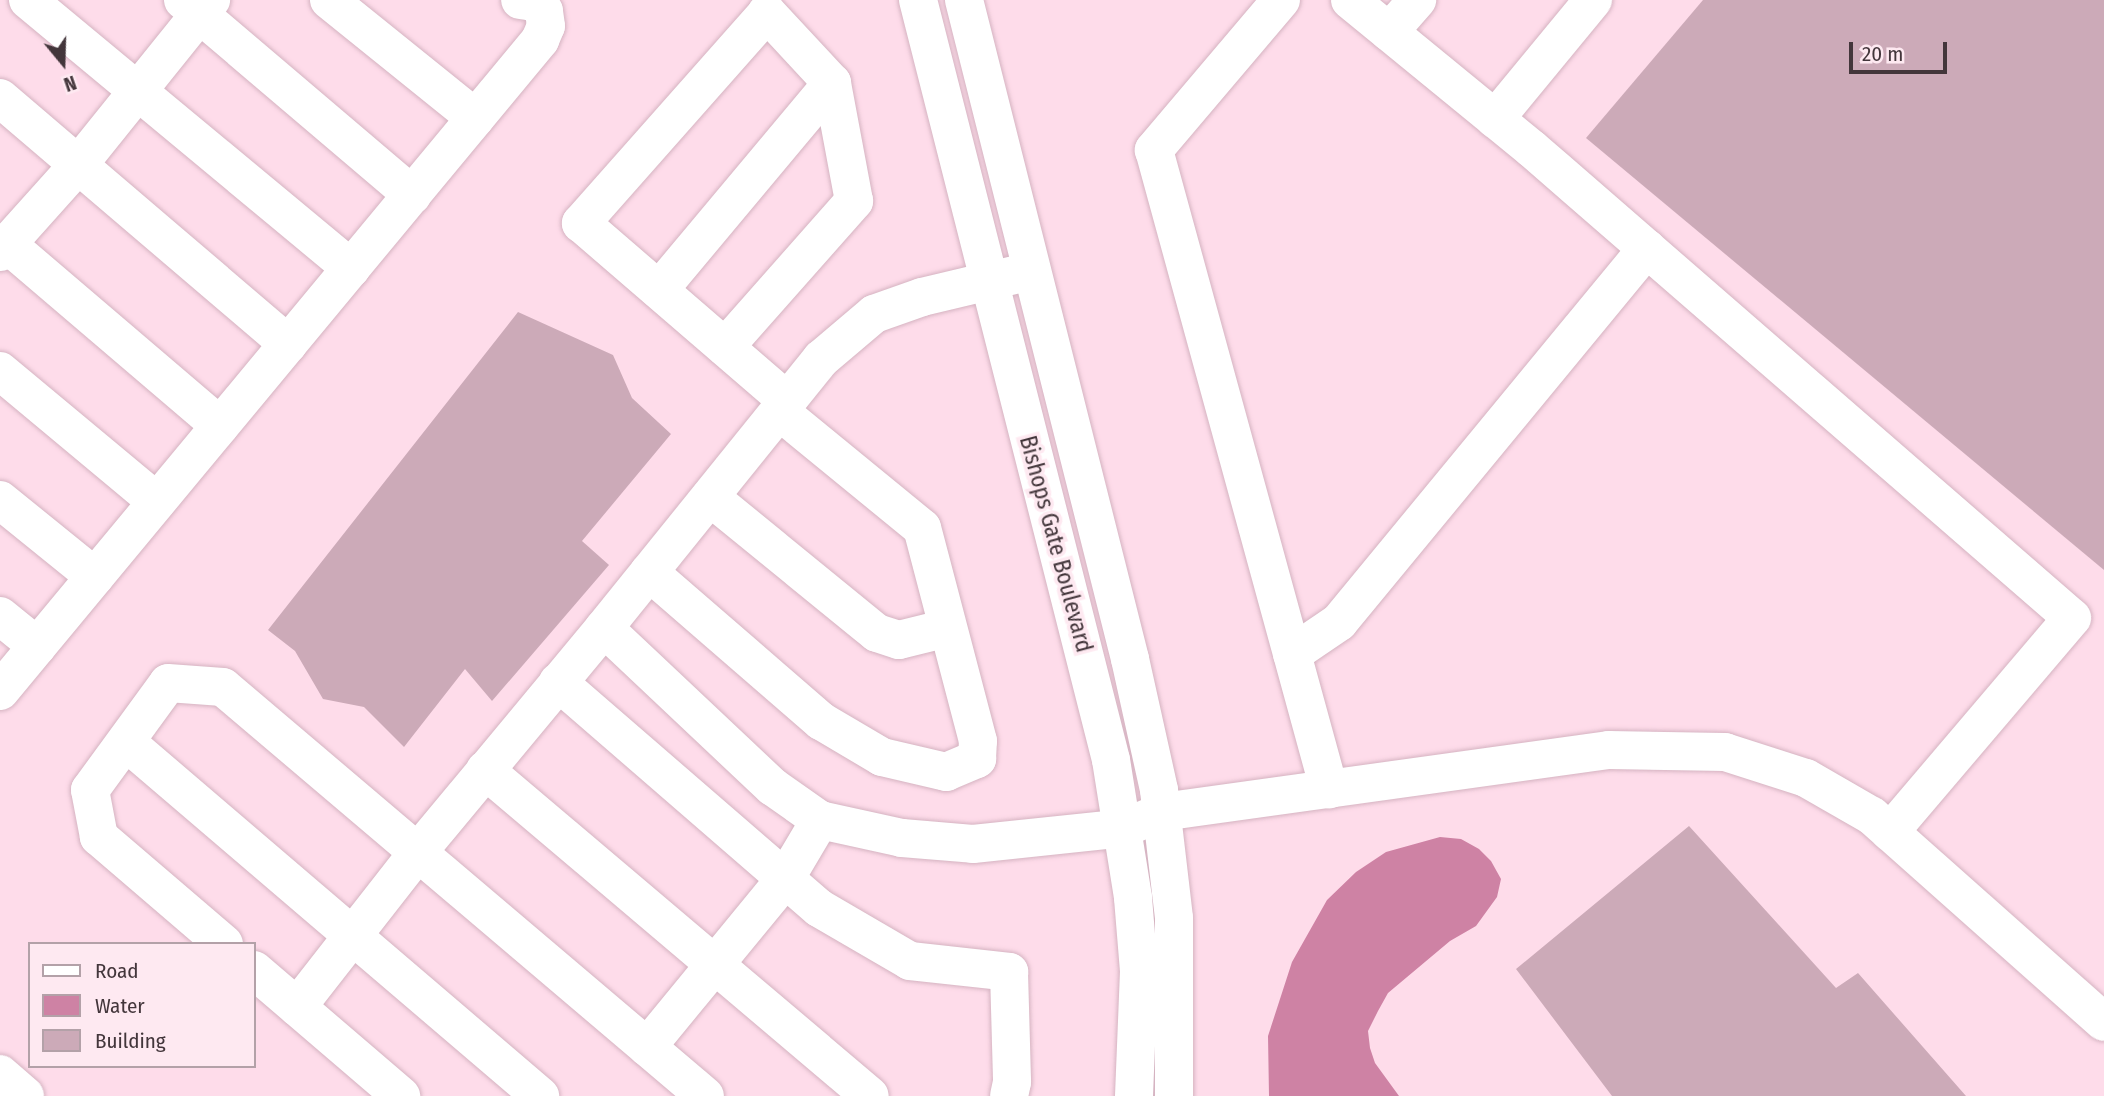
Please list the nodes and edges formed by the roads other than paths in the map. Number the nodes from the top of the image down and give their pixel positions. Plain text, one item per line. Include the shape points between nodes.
1 (28, 0) edge
2 (520, 0) edge
3 (918, 0) edge
4 (964, 0) edge
5 (1281, 0) edge
6 (1350, 0) edge
7 (1417, 0) edge
8 (1593, 0) edge
9 (342, 4) edge
10 (198, 5) edge
11 (1389, 32) junction
12 (832, 83) junction
13 (139, 90) junction
14 (0, 98) edge
15 (475, 118) junction
16 (1495, 119) junction
17 (79, 164) junction
18 (412, 195) junction
19 (4, 248) edge
20 (1647, 248) junction
21 (351, 268) junction
22 (1032, 271) junction
23 (988, 280) junction
24 (659, 290) junction
25 (288, 344) junction
26 (725, 347) junction
27 (0, 371) edge
28 (783, 406) junction
29 (220, 426) junction
30 (710, 497) junction
31 (0, 500) edge
32 (157, 502) junction
33 (649, 572) junction
34 (95, 577) junction
35 (0, 616) edge
36 (604, 628) junction
37 (948, 628) junction
38 (37, 646) junction
39 (1292, 654) junction
40 (558, 682) junction
41 (0, 691) edge
42 (126, 742) junction
43 (485, 770) junction
44 (1329, 789) junction
45 (1162, 812) junction
46 (820, 820) junction
47 (1124, 828) junction
48 (1890, 832) junction
49 (418, 852) junction
50 (785, 879) junction
51 (353, 935) junction
52 (222, 942) edge
53 (714, 965) junction
54 (256, 972) edge
55 (298, 1007) junction
56 (2104, 1022) edge
57 (647, 1047) junction
58 (0, 1074) edge
59 (25, 1096) edge
60 (401, 1096) edge
61 (540, 1096) edge
62 (705, 1096) edge
63 (870, 1096) edge
64 (1009, 1096) edge
65 (1134, 1096) edge
66 (1174, 1096) edge

1 - 13 street
2 - 15 street via 534,2 544,11 546,26 540,40
3 - 23 street, Bishops Gate Boulevard
4 - 22 street, Bishops Gate Boulevard
5 - 39 street via 1154,150
6 - 11 street
7 - 11 street
8 - 16 street
9 - 15 street
10 - 13 street
10 - 18 street
11 - 16 street
12 - 24 street
12 - 24 street via 767,13 581,223
12 - 26 street via 854,201
13 - 17 street
13 - 21 street
14 - 17 street
15 - 18 street
16 - 20 street
17 - 19 street
17 - 25 street
18 - 21 street
19 - 29 street
20 - 39 street via 1339,622
20 - 48 street via 2072,618
21 - 25 street
22 - 23 street
22 - 45 street, Bishops Gate Boulevard via 1130,659
23 - 28 street via 874,314 821,359
23 - 47 street, Bishops Gate Boulevard via 1096,692
24 - 26 street
25 - 29 street
26 - 28 street
27 - 32 street
28 - 30 street
28 - 37 street via 922,528
29 - 32 street
30 - 33 street
30 - 37 street via 877,633 899,640
31 - 34 street
32 - 34 street
33 - 36 street
33 - 37 street via 821,721 882,757 946,772 977,759 978,741
34 - 38 street
35 - 38 street
36 - 40 street
36 - 46 street via 773,787
38 - 41 street
39 - 44 street
40 - 43 street
40 - 50 street
42 - 49 street via 168,683 223,687
42 - 51 street
42 - 52 street via 90,790 99,836
43 - 49 street
43 - 53 street
44 - 45 street
44 - 48 street via 1609,750 1724,752 1806,778 1872,816
45 - 47 street
45 - 66 street, Bishops Gate Boulevard via 1174,918
46 - 47 street via 902,838 973,844
46 - 50 street
47 - 65 street, Bishops Gate Boulevard via 1139,971
48 - 56 street
49 - 51 street
49 - 57 street
50 - 53 street
50 - 64 street via 819,908 910,961 1009,972
51 - 55 street
51 - 61 street
53 - 57 street
53 - 63 street
54 - 55 street
55 - 60 street
57 - 62 street
58 - 59 street

